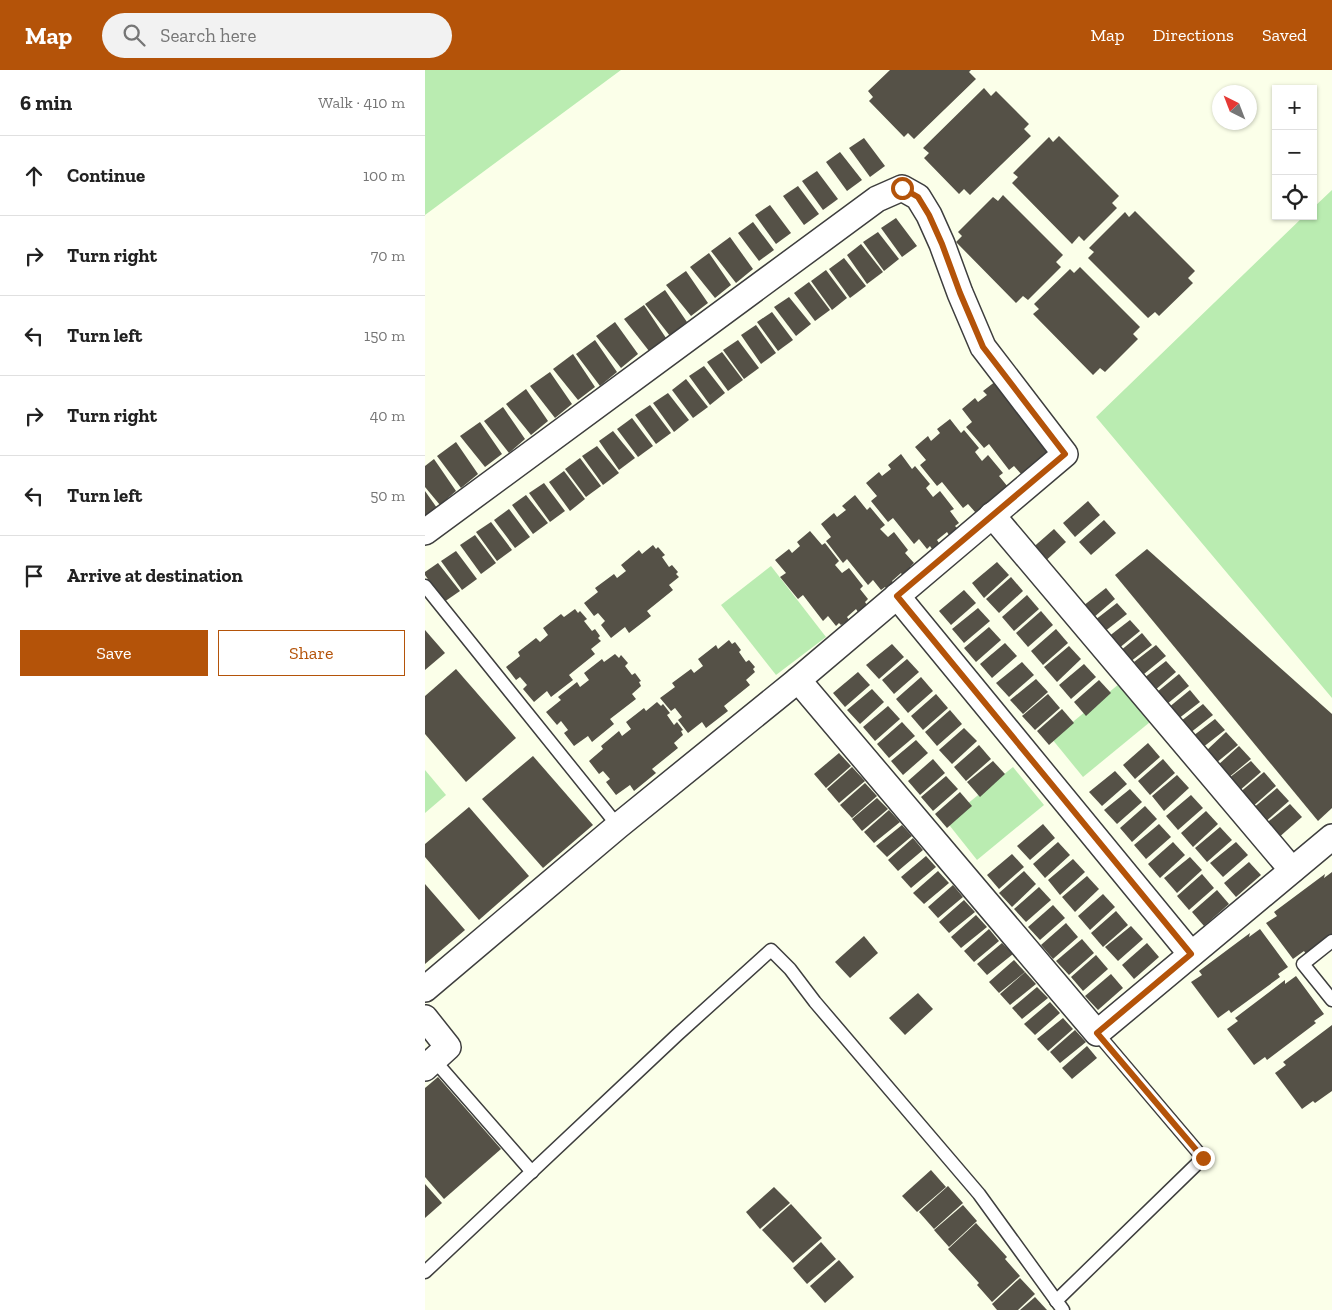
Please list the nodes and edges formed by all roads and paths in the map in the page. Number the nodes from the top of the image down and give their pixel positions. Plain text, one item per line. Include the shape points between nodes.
1 (992, 515) junction
2 (425, 532) edge
3 (425, 586) edge
4 (897, 596) junction
5 (798, 680) junction
6 (619, 826) junction
7 (1332, 838) edge
8 (1292, 870) junction
9 (1332, 941) edge
10 (1191, 954) junction
11 (425, 990) edge
12 (1332, 1000) edge
13 (425, 1018) edge
14 (1097, 1033) junction
15 (430, 1064) edge
16 (532, 1172) junction
17 (425, 1272) edge
18 (1060, 1305) edge

1 - 2 street via 1065,454 983,347 929,215 918,197 902,188 877,199
1 - 4 street
1 - 8 street
3 - 6 lane
4 - 5 street
4 - 10 street
5 - 6 street
5 - 14 street
6 - 11 street
7 - 8 street
8 - 10 street
9 - 12 lane via 1303,964
10 - 14 street
13 - 15 street via 448,1047
14 - 18 lane via 1203,1158
15 - 16 lane
16 - 17 lane
16 - 18 lane via 771,950 790,968 815,1002 979,1194

